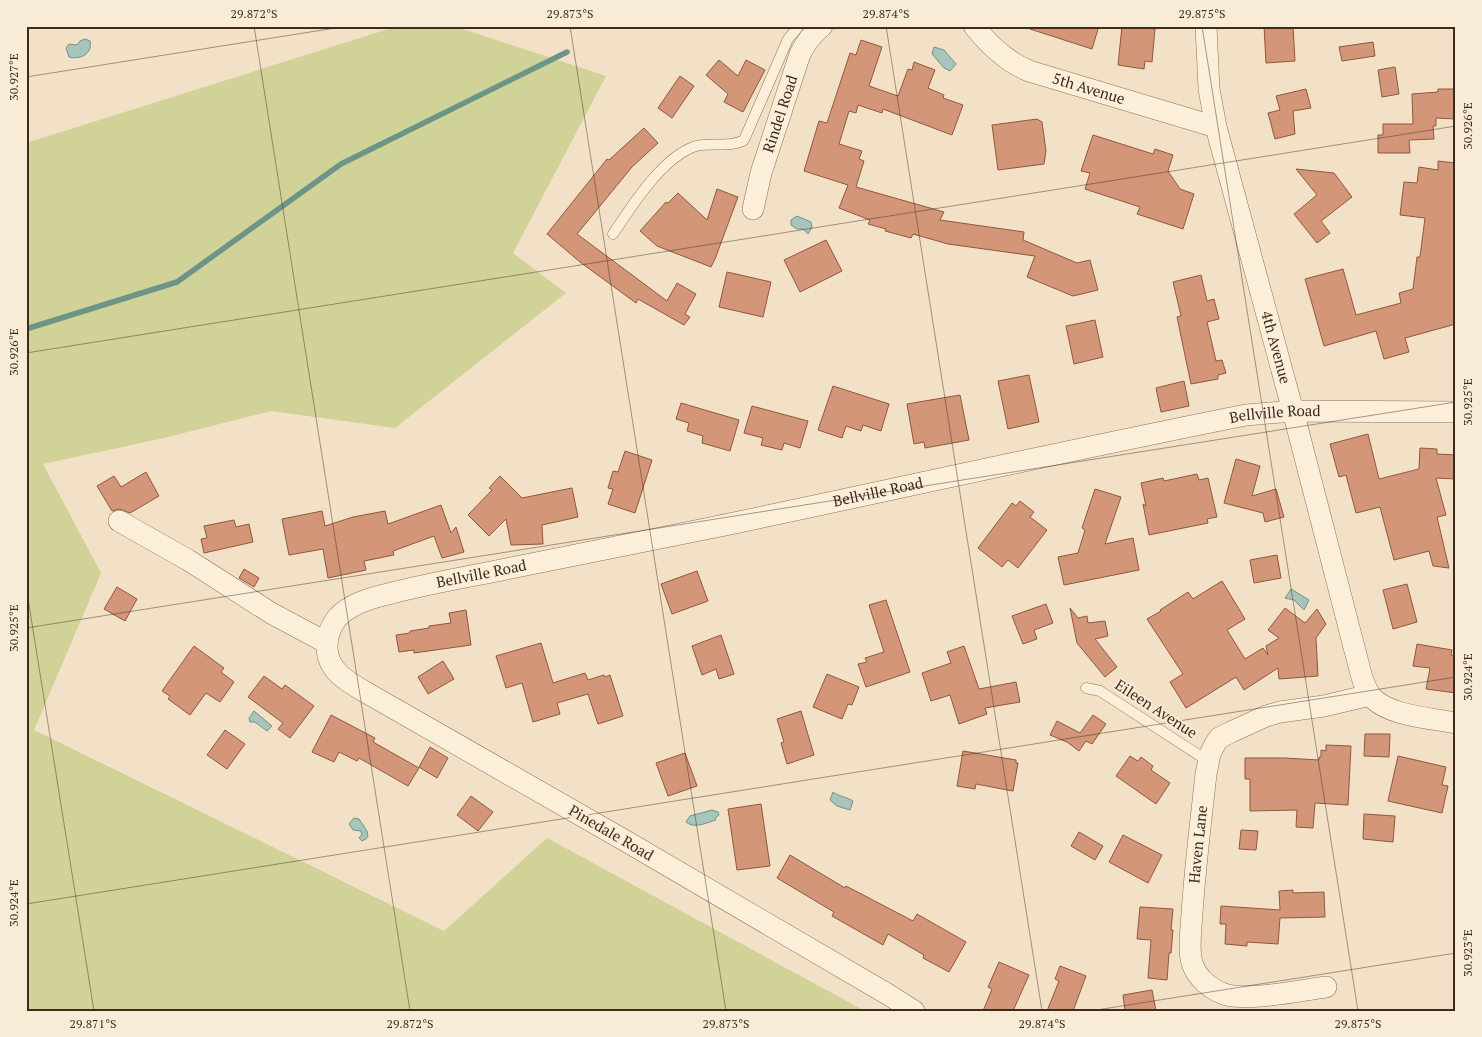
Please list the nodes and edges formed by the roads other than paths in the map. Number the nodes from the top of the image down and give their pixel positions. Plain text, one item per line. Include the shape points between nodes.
1 (799, 26) edge
2 (822, 26) edge
3 (974, 26) edge
4 (1206, 26) edge
5 (1216, 127) junction
6 (752, 209) dead end
7 (613, 234) dead end
8 (1293, 411) junction
9 (1456, 412) edge
10 (119, 521) dead end
11 (327, 642) junction
12 (1086, 688) dead end
13 (1370, 695) junction
14 (1456, 723) edge
15 (1208, 760) junction
16 (1326, 987) dead end
17 (914, 1011) edge

1 - 7 lane via 788,39 744,140 697,146 673,160 653,178
2 - 6 street, Rindel Road via 807,41 800,54
3 - 5 street, 5th Avenue via 996,50 1029,71
4 - 5 street, 4th Avenue via 1209,89
5 - 8 street, 4th Avenue
8 - 9 street, Bellville Road
8 - 11 street, Bellville Road via 1246,415 1171,430 404,590 366,600 346,610 329,630
8 - 13 street, 4th Avenue via 1361,674
10 - 11 street via 188,560 270,613
11 - 17 street, Pinedale Road via 328,659 334,670 367,693
12 - 15 lane, Eileen Avenue via 1100,691
13 - 14 street via 1389,710
13 - 15 street, Haven Lane via 1266,716 1220,738
15 - 16 street, Haven Lane via 1193,898 1190,954 1195,971 1208,985 1235,996

